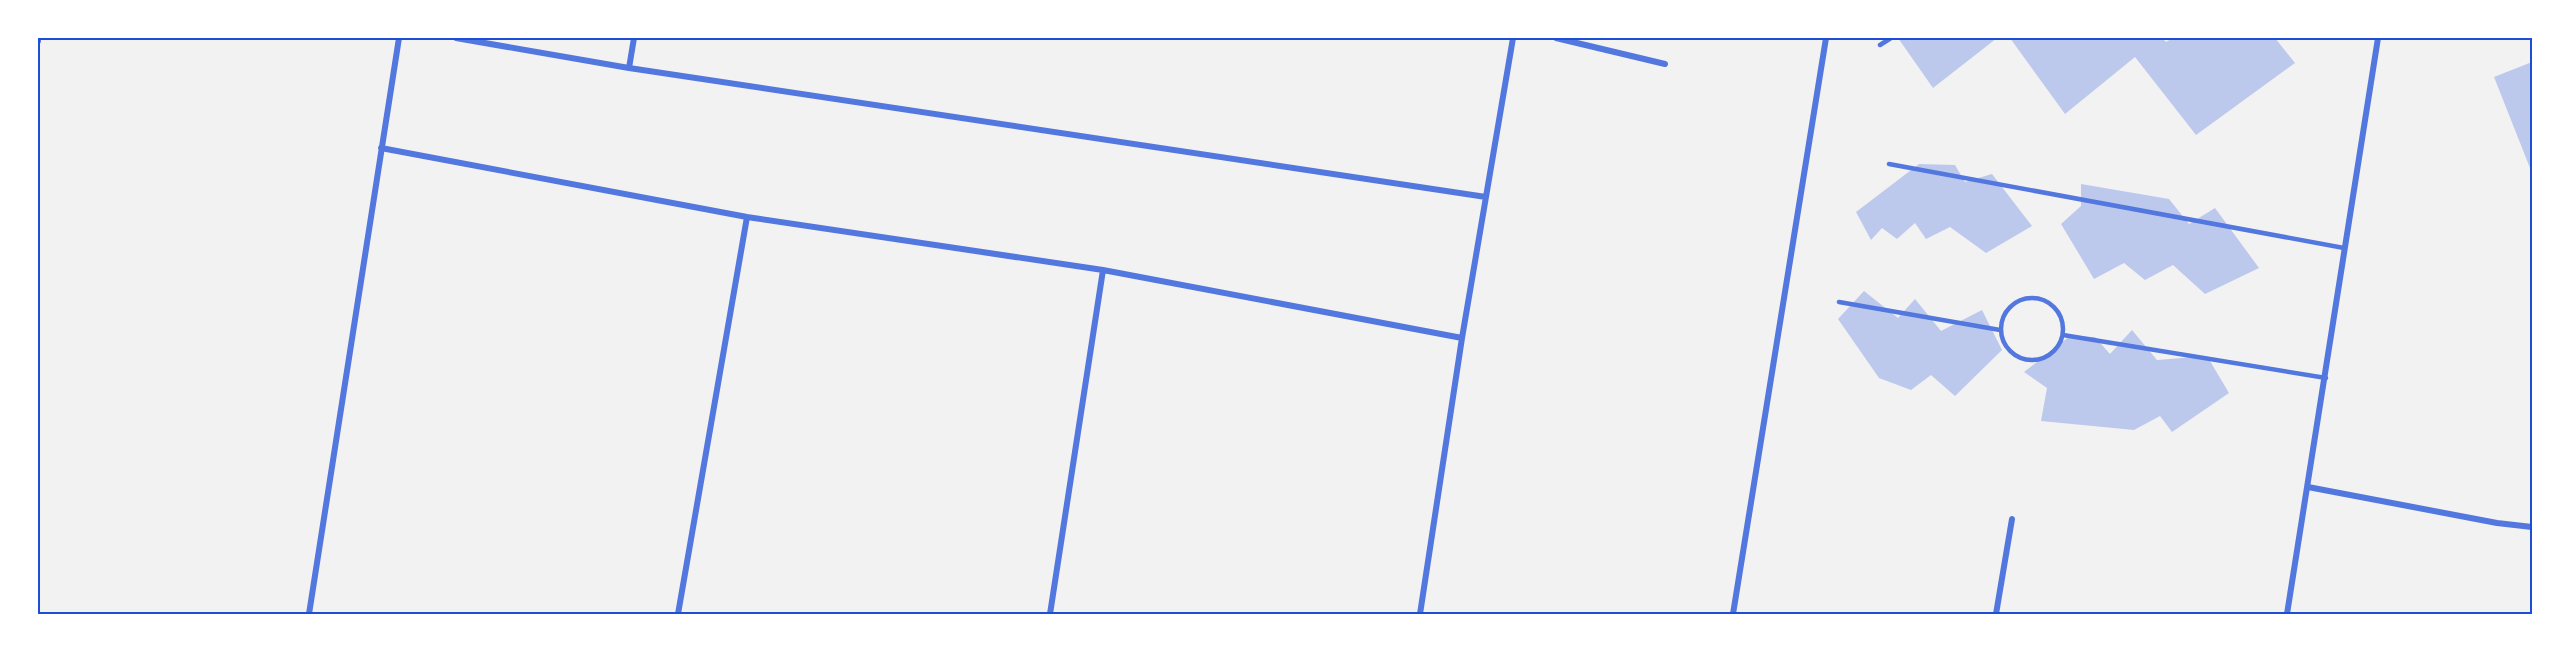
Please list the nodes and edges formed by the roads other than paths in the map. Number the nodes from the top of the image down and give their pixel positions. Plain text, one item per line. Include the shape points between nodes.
1 (399, 38) edge
2 (456, 38) edge
3 (634, 38) edge
4 (1513, 38) edge
5 (1556, 38) edge
6 (1826, 38) edge
7 (1892, 38) edge
8 (2378, 38) edge
9 (1880, 45) dead end
10 (1665, 64) dead end
11 (629, 68) junction
12 (381, 148) junction
13 (1889, 164) dead end
14 (1486, 197) junction
15 (747, 217) junction
16 (2344, 248) junction
17 (1103, 270) junction
18 (1839, 302) dead end
19 (2000, 330) junction
20 (2063, 334) junction
21 (1462, 338) junction
22 (2326, 378) junction
23 (2308, 488) junction
24 (2013, 519) dead end
25 (2532, 527) edge
26 (309, 615) edge
27 (678, 615) edge
28 (1050, 615) edge
29 (1420, 615) edge
30 (1733, 615) edge
31 (1996, 615) edge
32 (2287, 615) edge

1 - 12 street
2 - 11 street
3 - 11 street
4 - 14 street
5 - 10 street
6 - 30 street
7 - 9 lane
8 - 16 street
11 - 14 street
12 - 15 street
12 - 26 street
13 - 16 lane
14 - 21 street
15 - 17 street
15 - 27 street
16 - 22 street
17 - 21 street
17 - 28 street
18 - 19 lane
19 - 20 lane via 2004,343 2023,360 2048,356 2058,347
19 - 20 lane via 2003,315 2013,304 2034,298 2055,307 2062,320
20 - 22 lane
21 - 29 street
22 - 23 street
23 - 25 street
23 - 32 street
24 - 31 street

